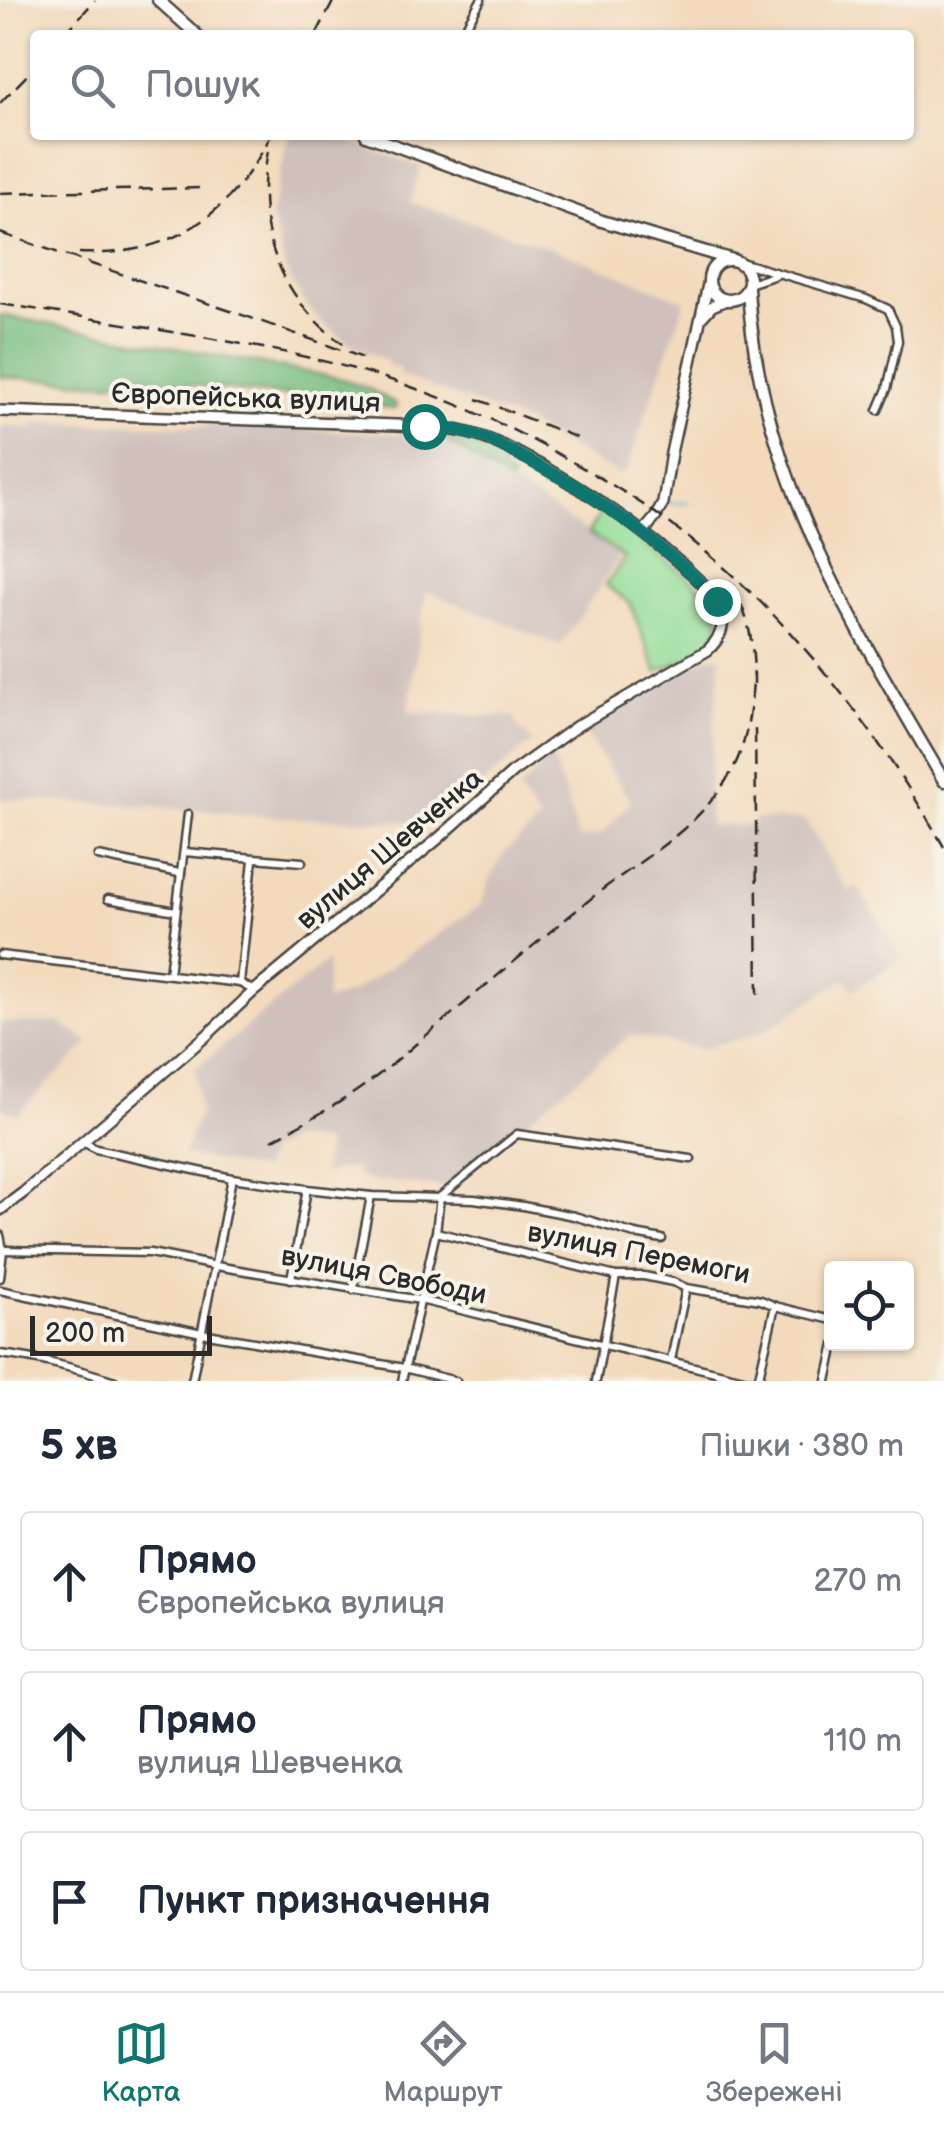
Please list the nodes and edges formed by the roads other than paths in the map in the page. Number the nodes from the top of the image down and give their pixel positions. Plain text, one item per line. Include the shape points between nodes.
1 (158, 0) edge
2 (481, 0) edge
3 (191, 30) edge
4 (464, 30) edge
5 (380, 140) edge
6 (399, 140) edge
7 (396, 146) junction
8 (684, 247) junction
9 (735, 261) junction
10 (786, 275) junction
11 (709, 278) junction
12 (748, 286) junction
13 (727, 300) junction
14 (699, 324) junction
15 (752, 328) junction
16 (878, 410) dead end
17 (0, 411) edge
18 (642, 532) junction
19 (944, 782) edge
20 (188, 814) dead end
21 (184, 852) junction
22 (98, 856) dead end
23 (252, 860) junction
24 (302, 862) dead end
25 (180, 873) junction
26 (108, 899) dead end
27 (177, 911) junction
28 (0, 954) edge
29 (169, 974) junction
30 (240, 983) junction
31 (254, 991) junction
32 (82, 1142) junction
33 (691, 1159) dead end
34 (232, 1178) junction
35 (306, 1189) junction
36 (371, 1196) junction
37 (440, 1197) junction
38 (0, 1210) edge
39 (436, 1232) junction
40 (0, 1235) edge
41 (662, 1238) dead end
42 (2, 1250) junction
43 (216, 1266) junction
44 (616, 1276) junction
45 (0, 1278) edge
46 (291, 1279) junction
47 (686, 1288) junction
48 (0, 1290) edge
49 (353, 1290) junction
50 (420, 1300) junction
51 (775, 1306) junction
52 (824, 1318) edge
53 (202, 1333) junction
54 (604, 1344) junction
55 (833, 1351) edge
56 (0, 1354) edge
57 (671, 1360) junction
58 (404, 1368) junction
59 (115, 1381) edge
60 (192, 1381) edge
61 (402, 1381) edge
62 (456, 1381) edge
63 (596, 1381) edge
64 (755, 1381) edge
65 (827, 1381) edge

1 - 3 highway
2 - 4 street
5 - 7 highway
6 - 7 street
7 - 8 highway
8 - 9 highway
8 - 11 highway via 700,257
9 - 10 street
9 - 11 highway via 718,263
9 - 12 highway via 748,272
10 - 12 street
10 - 16 street via 888,309 898,342
11 - 13 highway via 715,295
11 - 14 main road
12 - 13 highway
12 - 15 highway
13 - 14 main road via 706,310
13 - 15 highway via 742,309
14 - 18 main road via 663,503
15 - 19 highway via 777,449 802,514 854,626
17 - 18 main road, Європейська вулиця via 457,430 514,451
18 - 31 main road, вулиця Шевченка via 717,601 723,626 716,642 542,750
20 - 21 street
21 - 23 street
21 - 25 street
22 - 25 street
23 - 24 street
23 - 30 street
25 - 27 street
26 - 27 street
27 - 29 street
28 - 29 street
29 - 30 street
30 - 31 street
31 - 32 main road, вулиця Шевченка
32 - 34 street
32 - 38 main road, вулиця Шевченка
33 - 37 street via 517,1134
34 - 35 street
34 - 43 street
35 - 36 street
35 - 46 street
36 - 37 street
36 - 49 street
37 - 39 street
37 - 41 street via 523,1206
39 - 44 street, вулиця Перемоги
39 - 50 street
40 - 42 street
42 - 43 street, вулиця Свободи via 138,1251
42 - 45 street
43 - 46 street, вулиця Свободи
43 - 53 street
44 - 47 street, вулиця Перемоги
44 - 54 street
46 - 49 street, вулиця Свободи
47 - 51 street, вулиця Перемоги
47 - 57 street
48 - 53 street
49 - 50 street, вулиця Свободи
50 - 54 street, вулиця Свободи
50 - 58 street
51 - 52 street, вулиця Перемоги
51 - 64 street
53 - 58 street
53 - 60 street
54 - 57 street, вулиця Свободи
54 - 63 street
55 - 65 street
56 - 59 street
57 - 64 street, вулиця Свободи
58 - 61 street
58 - 62 street

